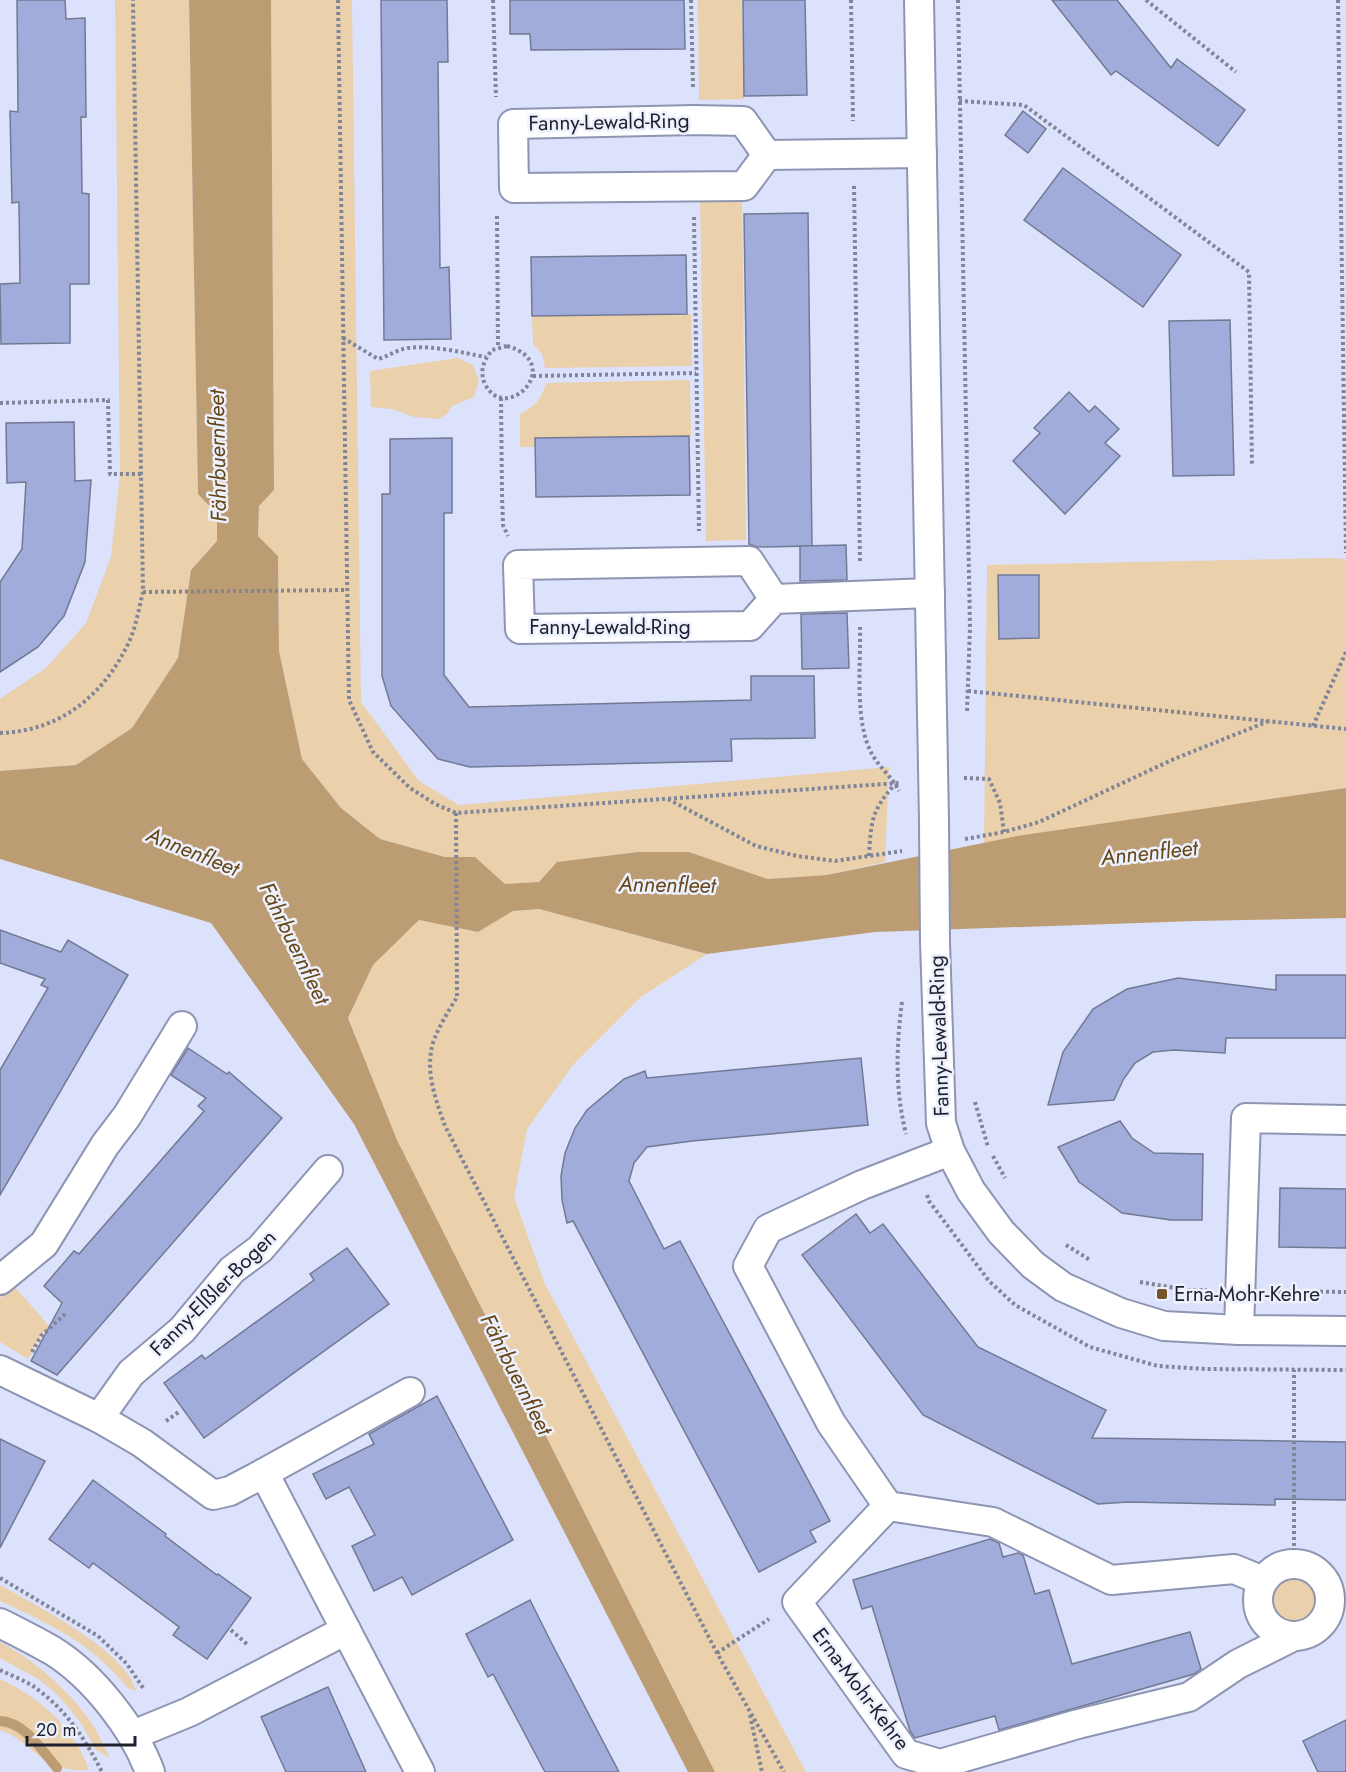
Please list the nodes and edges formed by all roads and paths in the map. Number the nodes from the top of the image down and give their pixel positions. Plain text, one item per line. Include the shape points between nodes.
1 (133, 0) edge
2 (338, 0) edge
3 (691, 0) edge
4 (851, 0) edge
5 (919, 0) edge
6 (958, 0) edge
7 (1146, 0) edge
8 (1338, 0) edge
9 (1236, 72) dead end
10 (959, 101) junction
11 (694, 120) junction
12 (922, 153) junction
13 (853, 154) junction
14 (767, 155) junction
15 (694, 186) junction
16 (343, 338) junction
17 (486, 357) junction
18 (696, 373) junction
19 (533, 376) junction
20 (501, 398) junction
21 (0, 403) edge
22 (1252, 466) dead end
23 (141, 474) junction
24 (1345, 526) edge
25 (1346, 553) edge
26 (700, 562) junction
27 (518, 565) junction
28 (347, 590) junction
29 (143, 592) junction
30 (930, 593) junction
31 (860, 596) junction
32 (774, 599) junction
33 (1346, 652) edge
34 (931, 689) junction
35 (969, 691) junction
36 (967, 713) dead end
37 (1313, 726) junction
38 (1346, 729) edge
39 (0, 733) edge
40 (963, 768) dead end
41 (964, 778) junction
42 (933, 780) junction
43 (895, 783) junction
44 (456, 813) junction
45 (1004, 832) dead end
46 (869, 856) dead end
47 (182, 1026) dead end
48 (975, 1100) dead end
49 (1346, 1120) edge
50 (950, 1151) junction
51 (328, 1170) dead end
52 (1010, 1185) dead end
53 (1064, 1244) dead end
54 (1094, 1263) dead end
55 (0, 1280) edge
56 (1130, 1280) dead end
57 (1240, 1291) junction
58 (1346, 1292) edge
59 (65, 1314) dead end
60 (1239, 1330) junction
61 (1346, 1331) edge
62 (1346, 1370) edge
63 (9, 1374) edge
64 (410, 1392) dead end
65 (99, 1418) junction
66 (264, 1473) junction
67 (888, 1506) junction
68 (1294, 1564) junction
69 (1263, 1581) junction
70 (1338, 1592) edge
71 (796, 1602) junction
72 (0, 1623) edge
73 (346, 1630) junction
74 (1294, 1636) junction
75 (717, 1653) junction
76 (0, 1670) edge
77 (748, 1709) junction
78 (133, 1735) junction
79 (102, 1772) edge
80 (150, 1772) edge
81 (420, 1772) edge
82 (762, 1772) edge
83 (784, 1772) edge

1 - 23 path
2 - 16 path
3 - 11 path
4 - 13 path
5 - 12 street, Fanny-Lewald-Ring
6 - 10 path
7 - 9 path
8 - 24 path
10 - 22 path via 1024,105 1249,272
10 - 35 path
11 - 14 street, Fanny-Lewald-Ring via 743,121
11 - 15 street, Fanny-Lewald-Ring via 513,124 514,189
12 - 13 street
12 - 30 street, Fanny-Lewald-Ring
13 - 14 street
13 - 31 path
14 - 15 street, Fanny-Lewald-Ring via 744,186
15 - 18 path
16 - 17 path via 378,359 417,348
16 - 28 path
17 - 19 path via 498,347 520,350 528,359
17 - 20 path via 483,380 490,393
18 - 19 path
18 - 26 path
19 - 20 path via 522,393
20 - 27 path via 503,525
21 - 23 path via 108,400 110,474
23 - 29 path
24 - 25 path
26 - 27 street
26 - 32 street via 749,561
27 - 32 street, Fanny-Lewald-Ring via 520,629 750,626
28 - 29 path
28 - 44 path via 348,700 373,752 410,788
29 - 39 path via 130,640 107,680 90,699 62,717 22,732
30 - 31 street
30 - 34 street, Fanny-Lewald-Ring
31 - 32 street
31 - 43 path via 864,735 872,755
33 - 37 path
34 - 35 path
34 - 42 street, Fanny-Lewald-Ring
35 - 36 path
35 - 37 path
37 - 38 path
40 - 41 path
41 - 42 path
41 - 45 path via 989,778 1000,803
42 - 43 path
42 - 50 street, Fanny-Lewald-Ring, bridge via 941,1123
43 - 44 path
43 - 46 path via 879,801 871,824
44 - 75 path via 457,997 431,1052 432,1089 445,1126
47 - 55 street via 44,1244
48 - 52 path via 987,1145
49 - 57 street via 1246,1118
50 - 60 street, Fanny-Lewald-Ring via 971,1191 1001,1232 1033,1265 1063,1287 1121,1313 1164,1326
50 - 67 street via 768,1228 748,1266 831,1423
51 - 65 street, Fanny-Elßler-Bogen via 260,1249 232,1270 182,1330 130,1373
53 - 54 path
56 - 57 path via 1188,1290
57 - 58 path
57 - 60 street
59 - 63 path
60 - 61 street, Fanny-Lewald-Ring
62 - 68 path via 1294,1370
63 - 65 street
64 - 66 street
65 - 66 street via 142,1443 213,1495 230,1491
66 - 73 street
67 - 69 street via 993,1522 1111,1580 1234,1569
67 - 71 street
68 - 69 street via 1276,1568
68 - 70 street, Erna-Mohr-Kehre via 1317,1572
69 - 74 street via 1258,1593 1263,1618 1281,1634
70 - 74 street, Erna-Mohr-Kehre via 1317,1628
71 - 74 street, Erna-Mohr-Kehre via 906,1754 940,1764 1189,1697 1238,1664
71 - 75 path
72 - 78 street via 54,1652 82,1675
73 - 78 street via 189,1712
73 - 81 street
75 - 77 path
76 - 79 path via 36,1687 68,1716
77 - 82 path
77 - 83 path
78 - 80 street

